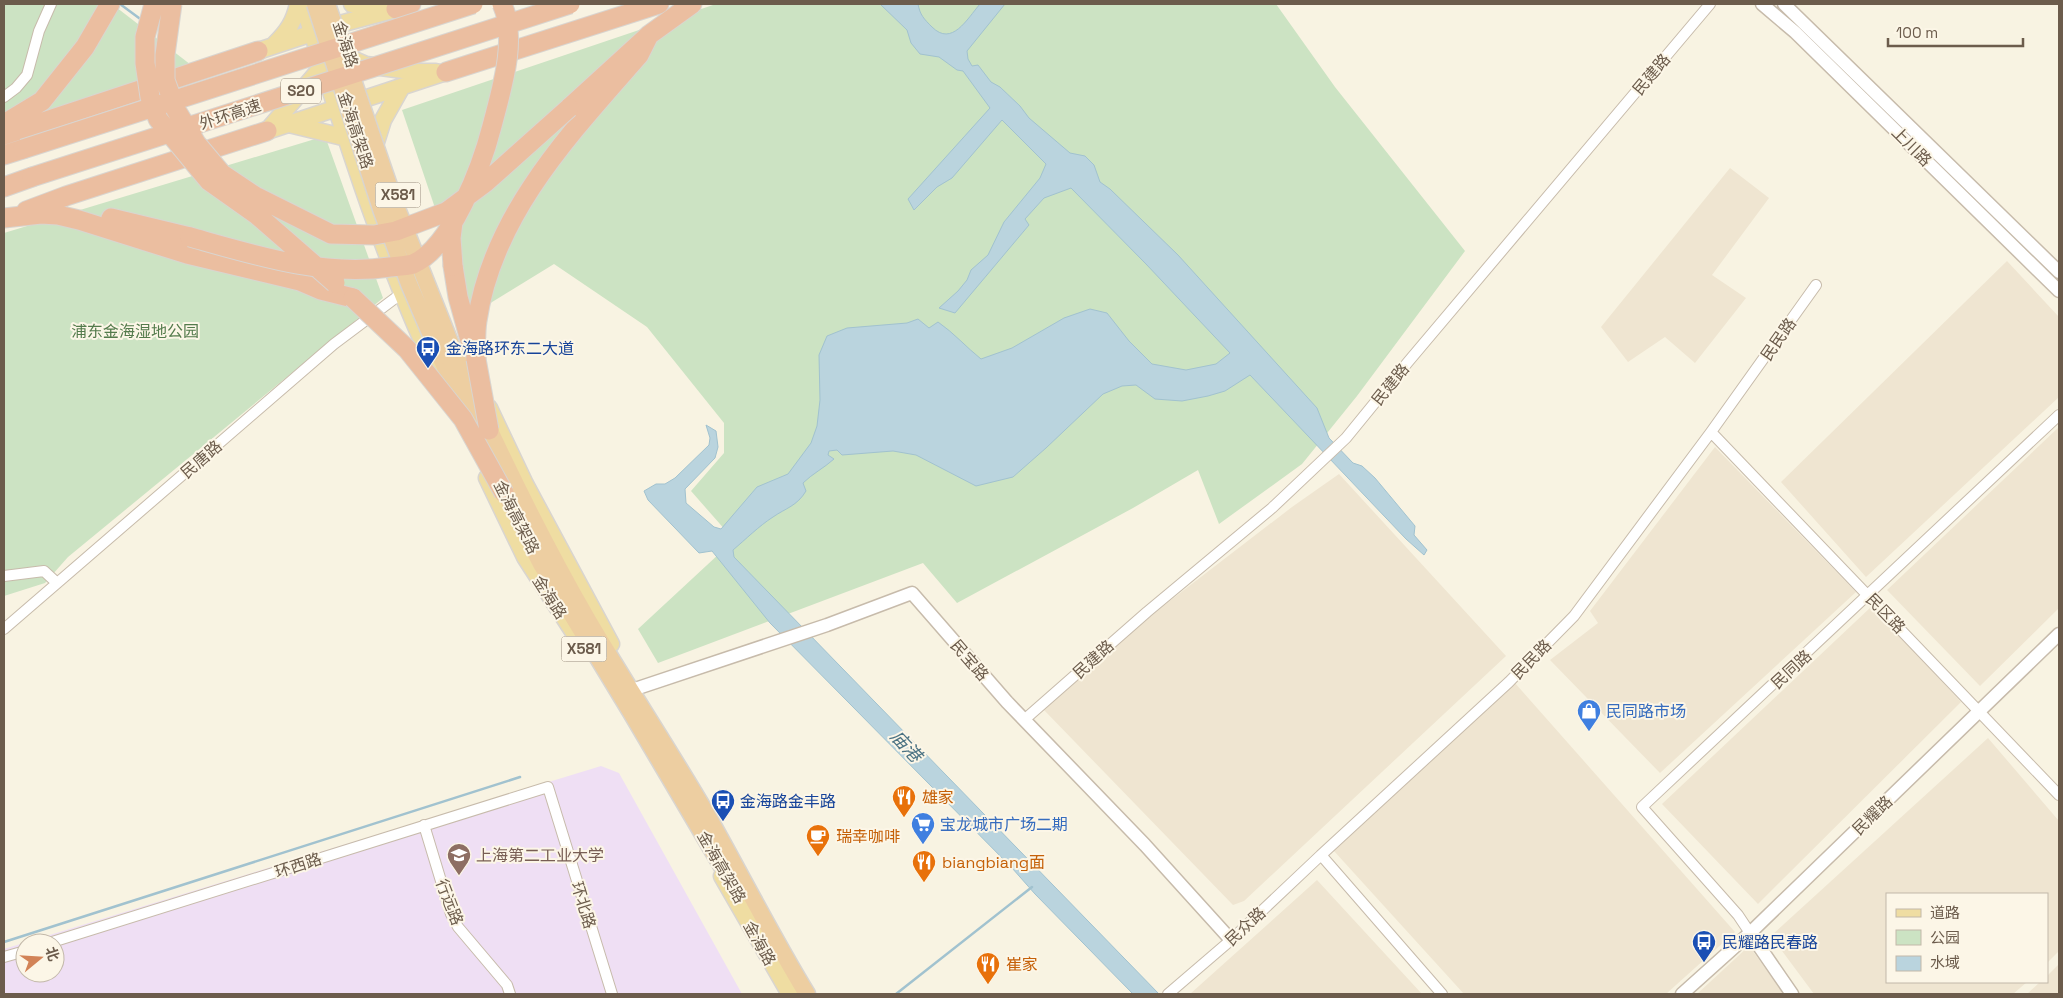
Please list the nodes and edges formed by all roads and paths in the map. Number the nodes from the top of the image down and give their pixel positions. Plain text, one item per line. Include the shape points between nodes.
1 (51, 4) edge
2 (154, 4) edge
3 (172, 4) edge
4 (298, 4) edge
5 (303, 4) edge
6 (315, 4) edge
7 (327, 4) edge
8 (333, 4) edge
9 (352, 4) edge
10 (473, 4) edge
11 (490, 4) edge
12 (502, 4) edge
13 (570, 4) edge
14 (659, 4) edge
15 (692, 4) edge
16 (1710, 4) edge
17 (1762, 4) edge
18 (1784, 4) edge
19 (110, 8) edge
20 (397, 8) edge
21 (341, 28) junction
22 (649, 35) junction
23 (313, 38) junction
24 (265, 49) junction
25 (334, 54) junction
26 (352, 59) junction
27 (322, 66) junction
28 (446, 72) junction
29 (340, 74) junction
30 (401, 88) junction
31 (362, 94) junction
32 (4, 97) edge
33 (335, 101) junction
34 (4, 124) edge
35 (289, 124) junction
36 (267, 131) junction
37 (4, 135) edge
38 (347, 138) junction
39 (376, 142) junction
40 (4, 155) edge
41 (4, 187) edge
42 (12, 217) edge
43 (188, 246) junction
44 (2059, 272) edge
45 (1816, 285) dead end
46 (2059, 291) edge
47 (402, 293) junction
48 (353, 298) junction
49 (476, 359) junction
50 (2059, 416) edge
51 (489, 430) junction
52 (1711, 432) junction
53 (504, 493) junction
54 (4, 576) edge
55 (57, 583) junction
56 (1870, 595) junction
57 (4, 629) edge
58 (2059, 634) edge
59 (635, 689) junction
60 (1980, 710) junction
61 (1024, 720) junction
62 (548, 787) joint
63 (2059, 795) edge
64 (424, 825) junction
65 (1321, 855) junction
66 (1750, 933) junction
67 (65, 938) edge
68 (1231, 940) junction
69 (510, 994) edge
70 (612, 994) edge
71 (790, 994) edge
72 (796, 994) edge
73 (807, 994) edge
74 (813, 994) edge
75 (1168, 994) edge
76 (1442, 994) edge
77 (1682, 994) edge
78 (1792, 994) edge

1 - 32 street via 27,75
2 - 48 highway, bridge via 145,37 145,63 150,97 158,119 208,181 257,215
3 - 22 highway, bridge via 165,80 176,110 196,143 222,174 255,196 331,234 396,232 446,212 485,183
4 - 24 main road via 289,30
5 - 23 main road, 金海路 / X581
6 - 53 highway, 金海高架路, bridge via 382,212 409,284
7 - 51 highway, 金海高架路, bridge via 396,206
8 - 21 main road, 金海路 / X581
9 - 20 main road
10 - 40 highway, 外环高速 / S20, bridge
11 - 49 highway, bridge via 498,41 496,66 454,215 451,238 458,297
12 - 43 highway, bridge via 509,38 508,63 488,145 458,214 438,245 413,264 366,271
13 - 41 highway, 外环高速 / S20, bridge
14 - 28 highway
15 - 22 highway
16 - 61 street, 民建路 via 1346,438 1272,508
17 - 46 street, 上川路 via 1795,32
18 - 44 street, 上川路
19 - 34 highway via 85,47 42,101
20 - 21 main road
20 - 26 main road via 359,47
21 - 23 main road
21 - 25 main road
21 - 26 main road, 金海路 / X581
22 - 49 highway via 639,55 545,166 514,214 493,258 477,322
23 - 24 main road
23 - 25 main road
23 - 27 main road, 金海路 / X581
24 - 27 main road
24 - 37 highway
25 - 26 main road
25 - 27 main road
26 - 28 main road via 366,65
26 - 29 main road
26 - 31 main road, 金海路 / X581
27 - 29 main road
27 - 33 main road, 金海路 / X581
27 - 36 main road
28 - 30 main road
29 - 31 main road
29 - 33 main road
30 - 31 main road
30 - 39 main road via 383,120
31 - 33 main road
31 - 39 main road, 金海路 / X581
33 - 35 main road
33 - 38 main road, 金海路 / X581
35 - 36 main road
35 - 38 main road
36 - 42 highway
38 - 47 main road, 金海路 / X581
39 - 59 main road, 金海路 / X581 via 473,374 525,484
42 - 43 highway via 78,212 100,215
43 - 48 highway
45 - 52 street, 民民路
47 - 55 street, 民唐路 via 334,344
47 - 71 main road, 金海路 / X581 via 433,366 525,557 654,757
48 - 53 highway, bridge via 406,349 463,419
49 - 51 highway, bridge
50 - 56 street, 民同路
51 - 73 highway, 金海高架路 via 579,603 706,813
52 - 56 street, 民区路
52 - 65 street, 民民路 via 1574,616 1508,682
53 - 72 highway, 金海高架路 via 541,564
54 - 55 street via 44,571
55 - 57 street, 民唐路
56 - 60 street, 民区路
56 - 66 street, 民同路 via 1642,807 1738,915
58 - 60 street, 民耀路
59 - 61 street, 民宝路 via 813,630 912,593
59 - 74 main road, 金海路 / X581 via 718,825
60 - 63 street, 民区路
60 - 66 street, 民耀路
61 - 68 street, 民宝路
62 - 64 street, 环西路
62 - 70 street, 环北路
64 - 67 street, 环西路
64 - 69 street, 行远路 via 458,927 507,985
65 - 68 street, 民众路
65 - 76 street
66 - 77 street, 民耀路
66 - 78 street
68 - 75 street, 民众路

